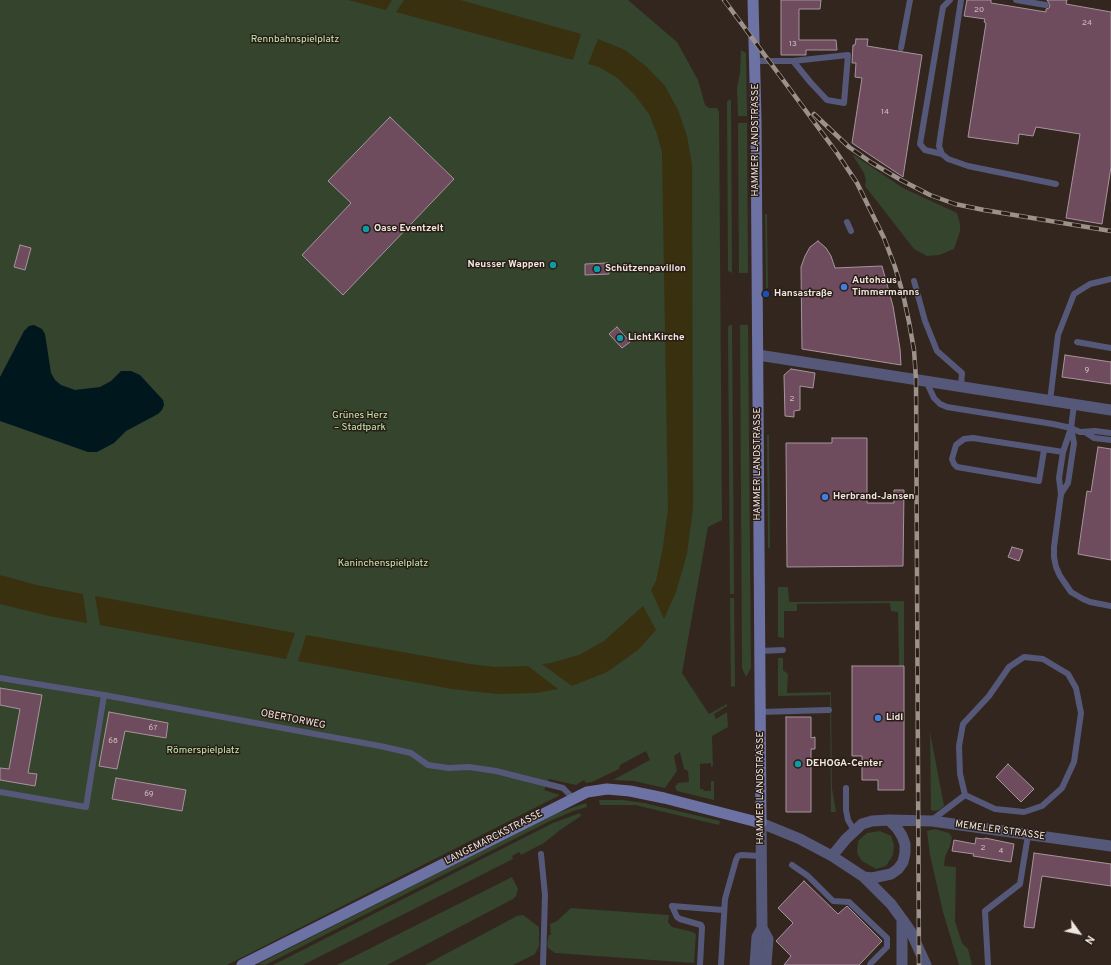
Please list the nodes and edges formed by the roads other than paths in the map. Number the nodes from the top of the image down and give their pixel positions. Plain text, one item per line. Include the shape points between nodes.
1 (753, 0) edge
2 (910, 0) edge
3 (950, 0) edge
4 (961, 0) edge
5 (1016, 0) edge
6 (1046, 5) dead end
7 (901, 48) dead end
8 (755, 61) junction
9 (792, 61) junction
10 (942, 154) junction
11 (1056, 184) dead end
12 (847, 222) dead end
13 (851, 231) dead end
14 (1111, 279) edge
15 (914, 281) dead end
16 (1076, 342) dead end
17 (1111, 348) edge
18 (758, 354) junction
19 (926, 381) junction
20 (961, 386) junction
21 (1050, 401) junction
22 (1074, 404) junction
23 (1111, 410) edge
24 (1071, 428) junction
25 (1085, 432) junction
26 (1111, 433) edge
27 (1111, 440) edge
28 (1044, 450) junction
29 (1063, 452) junction
30 (1061, 494) junction
31 (1111, 606) edge
32 (783, 650) dead end
33 (760, 651) junction
34 (0, 678) edge
35 (104, 695) junction
36 (829, 710) dead end
37 (760, 712) junction
38 (846, 788) dead end
39 (0, 792) edge
40 (964, 795) junction
41 (573, 798) junction
42 (889, 820) junction
43 (932, 821) junction
44 (761, 823) junction
45 (854, 830) junction
46 (1028, 835) junction
47 (1111, 846) edge
48 (541, 854) dead end
49 (761, 856) junction
50 (832, 856) junction
51 (792, 865) dead end
52 (864, 877) junction
53 (723, 910) junction
54 (902, 919) junction
55 (762, 928) junction
56 (543, 963) edge
57 (242, 965) edge
58 (700, 965) edge
59 (721, 965) edge
60 (755, 965) edge
61 (766, 965) edge
62 (870, 965) edge
63 (902, 965) edge
64 (926, 965) edge
65 (988, 965) edge

1 - 8 main road, HAMMER LANDSTRASSE
2 - 7 lane
3 - 10 lane via 944,7 920,144 925,150
4 - 10 lane via 940,132 939,146
5 - 6 lane
8 - 9 lane
8 - 18 main road, HAMMER LANDSTRASSE
9 - 9 lane via 827,100 844,103 848,55
10 - 11 lane via 948,159 968,166
12 - 13 lane
14 - 21 lane via 1090,284 1074,294 1058,336
15 - 20 lane via 936,351 962,373
16 - 17 lane
18 - 19 street
18 - 33 main road, HAMMER LANDSTRASSE
19 - 20 street
19 - 24 lane via 934,398 947,407
20 - 21 street
21 - 22 street
22 - 23 street
22 - 24 lane
24 - 25 lane
24 - 29 lane
24 - 30 lane via 1074,443 1068,483
25 - 26 lane
25 - 27 lane via 1094,438
28 - 28 lane via 973,438 964,439 956,445 952,459 957,467 1039,481
28 - 29 lane
29 - 30 lane via 1059,478
30 - 31 lane via 1054,547 1056,567 1065,584 1078,596 1090,602
32 - 33 lane
33 - 37 main road, HAMMER LANDSTRASSE
34 - 35 lane, OBERTORWEG
35 - 39 lane via 86,806
35 - 41 lane, OBERTORWEG via 380,746 411,753 428,765 449,768 469,766 496,771 562,788
36 - 37 lane
37 - 44 main road, HAMMER LANDSTRASSE
38 - 45 lane via 846,810
40 - 40 lane via 959,746 963,724 989,696 1009,667 1024,657 1043,659 1068,674 1076,688 1081,713 1074,762 1062,788 1042,806 1024,812 995,809
40 - 43 lane
41 - 44 main road, LANGEMARCKSTRASSE via 591,791 630,791
41 - 57 main road, LANGEMARCKSTRASSE
42 - 43 street, MEMELER STRASSE
42 - 45 street, MEMELER STRASSE via 872,821
42 - 52 street via 904,840 903,862 890,874
43 - 46 street, MEMELER STRASSE
44 - 49 street, HAMMER LANDSTRASSE
44 - 50 street
45 - 50 street, MEMELER STRASSE
46 - 47 street, MEMELER STRASSE
46 - 65 lane via 1020,884 985,911
48 - 56 lane via 545,895
49 - 53 lane via 741,855 737,858
49 - 55 street, HAMMER LANDSTRASSE
50 - 52 street
51 - 62 lane via 808,876 833,901 849,902 887,938 887,947
52 - 54 street
53 - 58 lane via 672,906 677,917 702,927
53 - 59 lane
54 - 63 street
54 - 64 street
55 - 60 street, HAMMER LANDSTRASSE via 757,937
55 - 61 street, HAMMER LANDSTRASSE via 768,938

